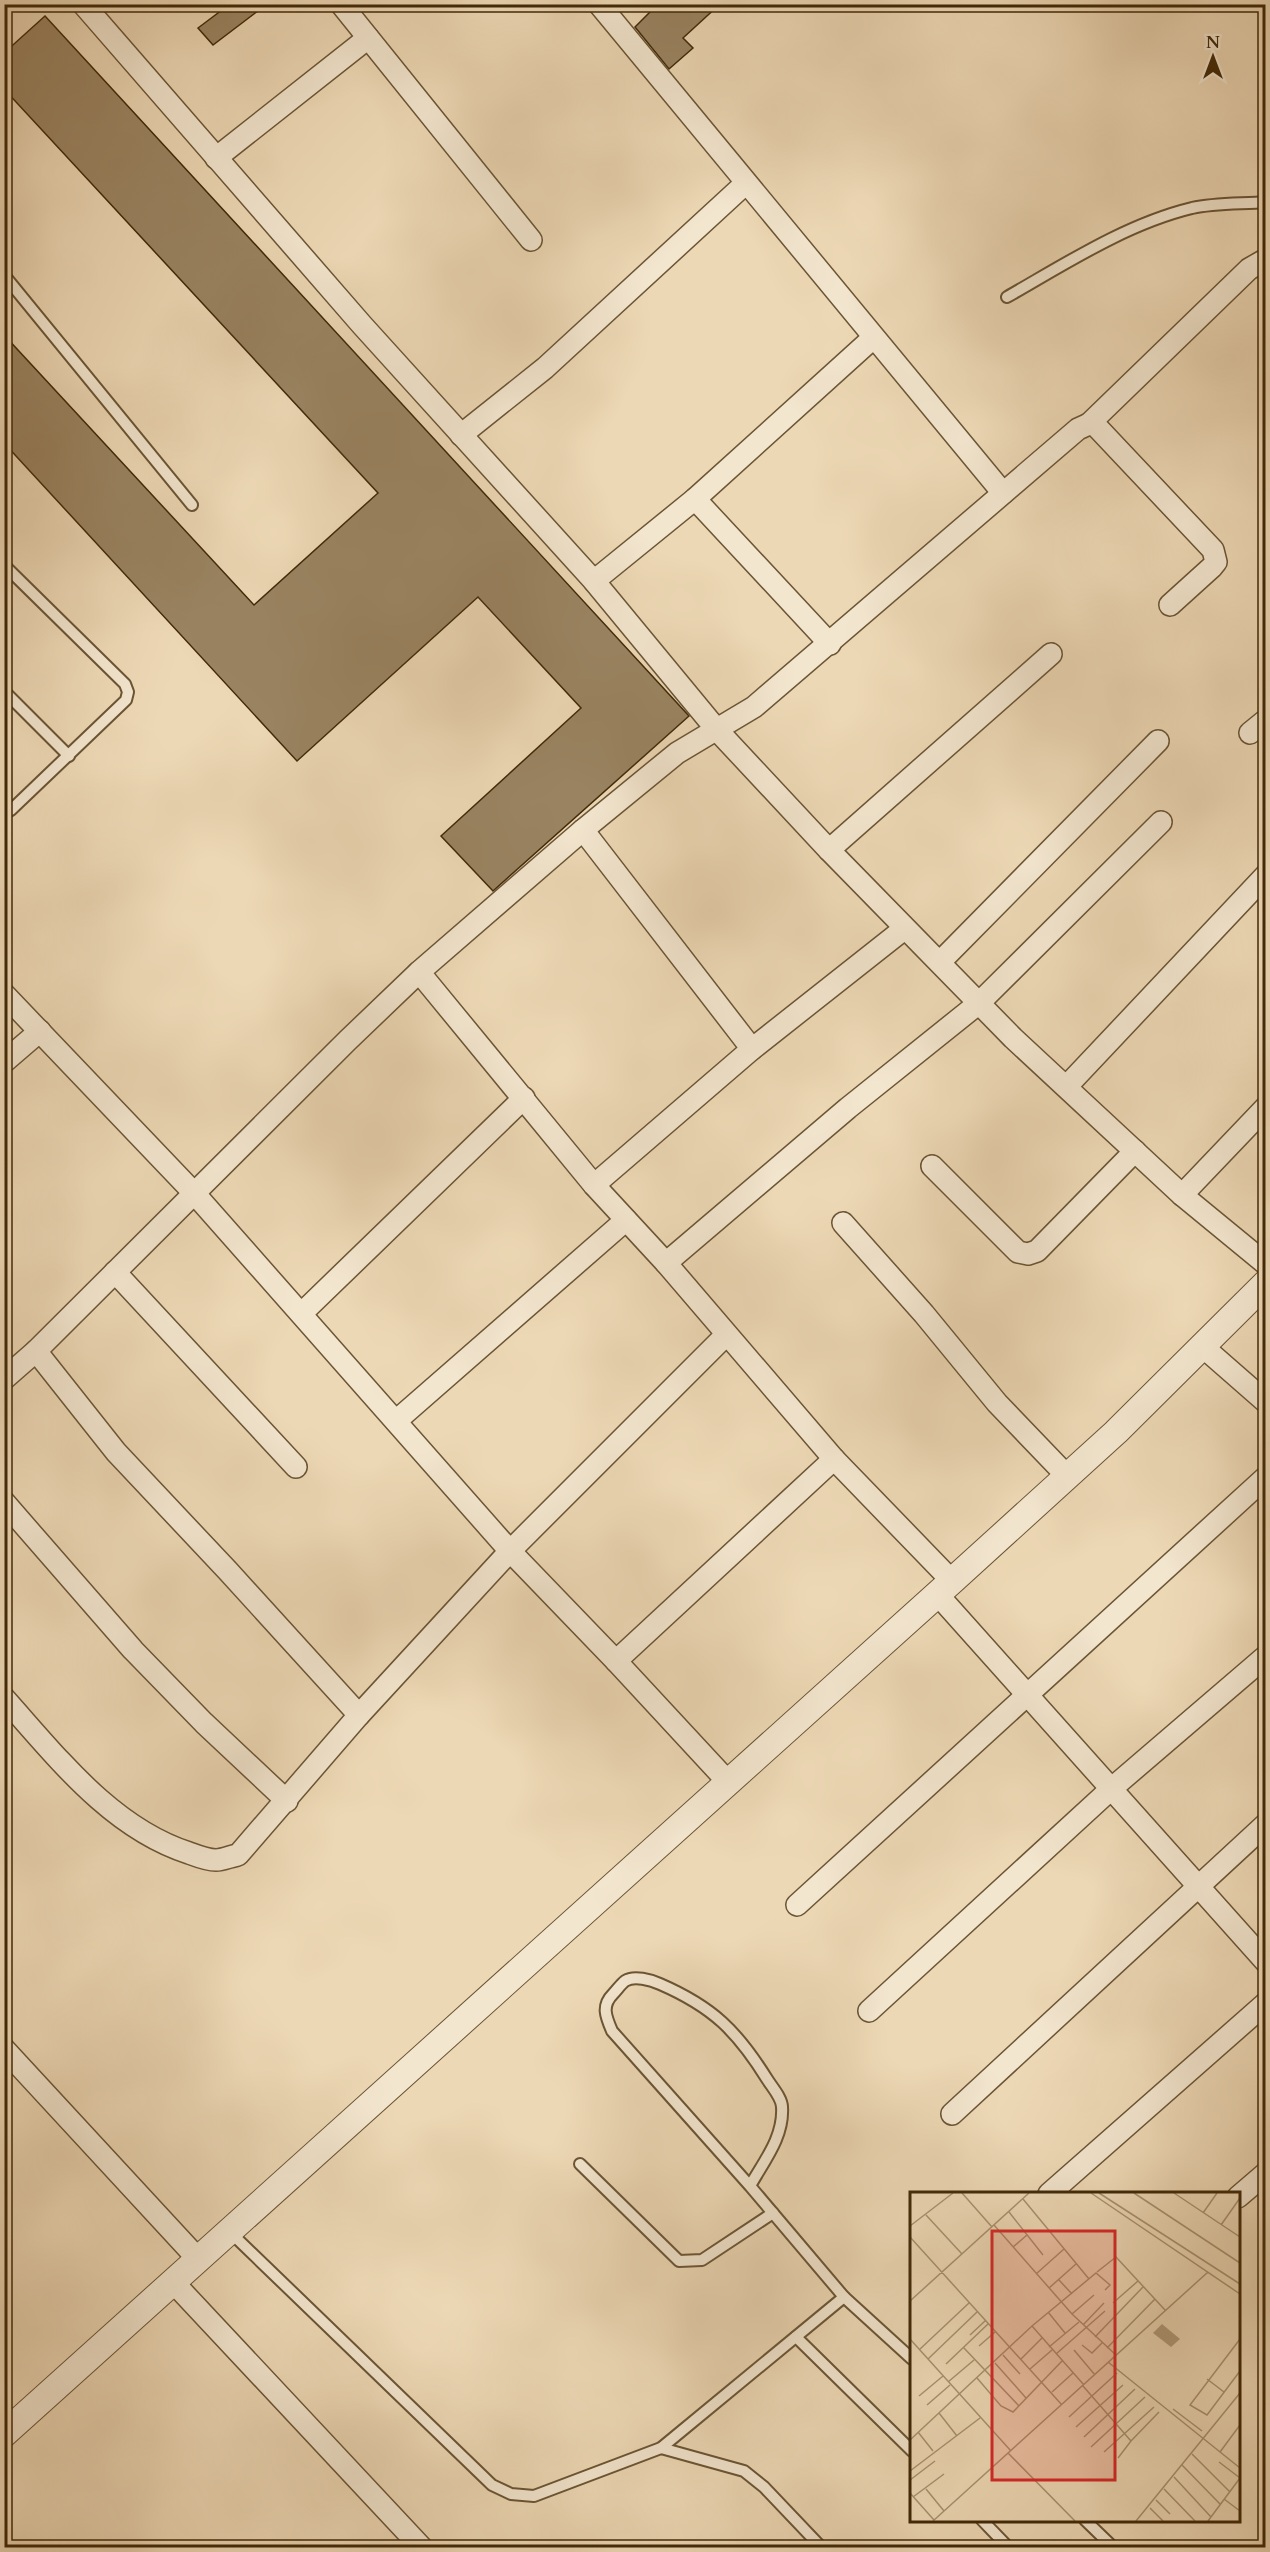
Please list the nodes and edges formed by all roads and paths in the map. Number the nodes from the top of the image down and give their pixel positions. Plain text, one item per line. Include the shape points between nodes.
1 (83, 4) edge
2 (341, 4) edge
3 (599, 4) edge
4 (368, 38) junction
5 (216, 158) junction
6 (746, 183) junction
7 (1266, 202) edge
8 (531, 240) dead end
9 (1266, 262) edge
10 (4, 275) edge
11 (1007, 297) dead end
12 (873, 338) junction
13 (1089, 424) junction
14 (461, 435) junction
15 (1003, 493) junction
16 (695, 499) junction
17 (192, 505) dead end
18 (4, 564) edge
19 (594, 581) junction
20 (1170, 605) dead end
21 (830, 644) junction
22 (1052, 654) dead end
23 (4, 691) edge
24 (717, 730) junction
25 (1158, 741) dead end
26 (69, 756) junction
27 (4, 813) edge
28 (1161, 822) dead end
29 (583, 830) junction
30 (829, 850) junction
31 (1266, 875) edge
32 (904, 929) junction
33 (940, 962) junction
34 (419, 972) junction
35 (4, 994) edge
36 (979, 1003) junction
37 (40, 1031) junction
38 (752, 1049) junction
39 (4, 1062) edge
40 (1068, 1086) junction
41 (524, 1098) junction
42 (1266, 1107) edge
43 (1135, 1151) junction
44 (932, 1166) dead end
45 (594, 1185) junction
46 (194, 1193) junction
47 (1182, 1195) junction
48 (626, 1220) junction
49 (843, 1223) dead end
50 (666, 1263) junction
51 (1266, 1264) edge
52 (115, 1272) junction
53 (1266, 1283) edge
54 (302, 1313) junction
55 (726, 1335) junction
56 (1202, 1346) junction
57 (36, 1351) junction
58 (4, 1379) edge
59 (1266, 1402) edge
60 (396, 1421) junction
61 (834, 1459) junction
62 (296, 1467) dead end
63 (1067, 1476) junction
64 (1266, 1477) edge
65 (4, 1502) edge
66 (510, 1551) junction
67 (945, 1588) junction
68 (1266, 1656) edge
69 (616, 1661) junction
70 (1026, 1694) junction
71 (4, 1698) edge
72 (359, 1715) junction
73 (729, 1783) junction
74 (1111, 1789) junction
75 (287, 1801) junction
76 (1266, 1824) edge
77 (1198, 1887) junction
78 (797, 1905) dead end
79 (1266, 1962) edge
80 (1266, 2003) edge
81 (869, 2010) dead end
82 (4, 2049) edge
83 (952, 2114) dead end
84 (580, 2164) dead end
85 (1266, 2173) edge
86 (750, 2186) junction
87 (1050, 2192) edge
88 (1240, 2196) edge
89 (773, 2213) junction
90 (230, 2232) junction
91 (199, 2260) junction
92 (174, 2283) junction
93 (844, 2297) junction
94 (796, 2337) junction
95 (910, 2357) edge
96 (4, 2433) edge
97 (661, 2448) junction
98 (910, 2449) edge
99 (984, 2522) edge
100 (1087, 2522) edge
101 (422, 2547) edge
102 (822, 2547) edge
103 (1009, 2547) edge
104 (1114, 2547) edge

1 - 5 street
2 - 4 street
3 - 6 street
4 - 5 street
4 - 8 street
5 - 14 street
6 - 12 street
6 - 14 street via 545,368
7 - 11 lane via 1195,208 1164,217 1088,250
9 - 13 street via 1249,268
10 - 17 lane
12 - 15 street
12 - 16 street
13 - 15 street
13 - 20 street via 1096,426 1213,550 1216,562
14 - 19 street
15 - 21 street
16 - 19 street
16 - 21 street
18 - 26 lane via 125,684 128,692 126,700
19 - 24 street
21 - 24 street via 754,707
22 - 30 street
23 - 26 lane
24 - 29 street via 677,753
24 - 30 street
25 - 33 street
26 - 27 lane
28 - 36 street
29 - 34 street
29 - 38 street
30 - 32 street
31 - 40 street
32 - 33 street
32 - 38 street
33 - 36 street
34 - 41 street
34 - 46 street
35 - 37 street
36 - 40 street
36 - 50 street
37 - 39 street
37 - 46 street
38 - 45 street
40 - 43 street
41 - 45 street
41 - 54 street
42 - 47 street
43 - 44 street via 1037,1251 1028,1254 1018,1252
43 - 47 street
45 - 48 street
46 - 52 street
46 - 54 street
47 - 51 street
48 - 50 street
48 - 60 street
49 - 63 street via 997,1403
50 - 55 street
52 - 57 street
52 - 62 street
53 - 56 street
54 - 60 street
55 - 61 street
55 - 66 street
56 - 59 street
56 - 63 street
57 - 58 street
57 - 72 street via 116,1452
60 - 66 street
61 - 67 street
61 - 69 street
63 - 67 street
64 - 70 street
65 - 75 street via 133,1650
66 - 69 street
66 - 72 street
67 - 70 street
67 - 73 street
68 - 74 street
69 - 73 street
70 - 74 street
70 - 78 street
71 - 75 street via 98,1798 126,1821 172,1848 216,1860 238,1854
72 - 75 street
73 - 90 street
74 - 77 street
74 - 81 street
76 - 77 street
77 - 79 street
77 - 83 street
80 - 87 street
82 - 91 street
84 - 89 lane via 679,2261 702,2259
85 - 88 street
86 - 86 lane via 612,2031 605,2016 606,2001 626,1980 654,1981 714,2013 749,2049 782,2103 776,2142
86 - 89 lane
89 - 93 lane
90 - 91 street
90 - 97 lane via 492,2485 511,2494 534,2496
91 - 92 street
92 - 96 street
92 - 101 street
93 - 94 lane
93 - 95 lane
94 - 97 lane
94 - 98 lane
97 - 102 lane via 744,2471
99 - 103 lane
100 - 104 lane

